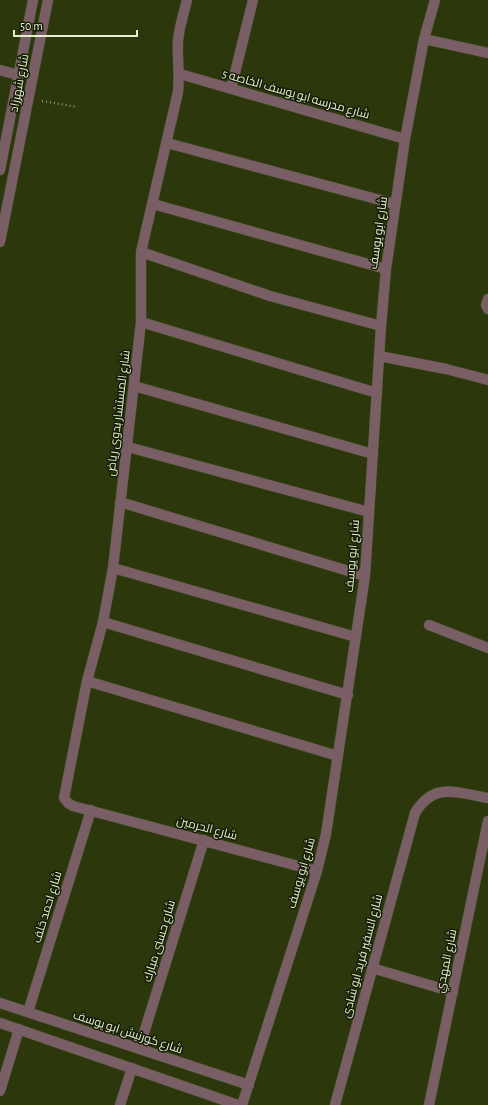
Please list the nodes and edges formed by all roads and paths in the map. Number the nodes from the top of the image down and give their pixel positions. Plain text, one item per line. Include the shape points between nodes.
1 (33, 0) edge
2 (48, 0) edge
3 (187, 0) edge
4 (253, 0) edge
5 (435, 0) edge
6 (424, 40) junction
7 (488, 53) edge
8 (0, 70) edge
9 (180, 74) junction
10 (18, 76) junction
11 (231, 88) junction
12 (29, 99) junction
13 (77, 107) dead end
14 (405, 139) junction
15 (167, 143) junction
16 (1, 156) edge
17 (0, 170) edge
18 (153, 204) junction
19 (395, 204) junction
20 (0, 242) edge
21 (141, 252) junction
22 (386, 269) junction
23 (488, 299) edge
24 (488, 309) edge
25 (141, 322) junction
26 (381, 326) junction
27 (379, 356) junction
28 (488, 380) edge
29 (134, 386) junction
30 (377, 393) junction
31 (128, 447) junction
32 (373, 454) junction
33 (120, 502) junction
34 (369, 512) junction
35 (113, 568) junction
36 (365, 576) junction
37 (103, 622) junction
38 (429, 625) dead end
39 (356, 637) junction
40 (488, 648) edge
41 (88, 681) junction
42 (348, 695) junction
43 (338, 756) junction
44 (488, 798) edge
45 (91, 810) junction
46 (488, 821) edge
47 (204, 840) junction
48 (317, 871) junction
49 (372, 968) junction
50 (453, 992) junction
51 (0, 1003) edge
52 (28, 1012) junction
53 (0, 1023) edge
54 (19, 1029) junction
55 (139, 1049) junction
56 (132, 1068) junction
57 (249, 1085) junction
58 (0, 1091) edge
59 (120, 1105) edge
60 (238, 1105) edge
61 (242, 1105) edge
62 (335, 1105) edge
63 (429, 1105) edge

1 - 10 street, شارع شهرزاد
2 - 12 street, شارع شهرزاد
3 - 9 street, شارع المستشار بدوى رياض via 178,39
4 - 11 street
5 - 6 street, شارع ابو يوسف
6 - 7 street
6 - 14 street, شارع ابو يوسف
8 - 10 street
9 - 11 street, شارع مدرسه ابو يوسف الخاصه 5
9 - 15 street, شارع المستشار بدوى رياض
10 - 16 street, شارع شهرزاد
11 - 14 street, شارع مدرسه ابو يوسف الخاصه 5
12 - 13 path
12 - 20 street, شارع شهرزاد
14 - 19 street, شارع ابو يوسف
15 - 18 street, شارع المستشار بدوى رياض
15 - 19 street
16 - 17 street, شارع شهرزاد
18 - 21 street, شارع المستشار بدوى رياض
18 - 22 street
19 - 22 street, شارع ابو يوسف
21 - 25 street, شارع المستشار بدوى رياض
21 - 26 street via 270,296
22 - 26 street, شارع ابو يوسف
23 - 24 street
25 - 29 street, شارع المستشار بدوى رياض
25 - 30 street
26 - 27 street, شارع ابو يوسف
27 - 28 street
27 - 30 street, شارع ابو يوسف
29 - 31 street, شارع المستشار بدوى رياض
29 - 32 street
30 - 32 street, شارع ابو يوسف
31 - 33 street, شارع المستشار بدوى رياض
31 - 34 street
32 - 34 street, شارع ابو يوسف
33 - 35 street, شارع المستشار بدوى رياض
33 - 36 street
34 - 36 street, شارع ابو يوسف
35 - 37 street, شارع المستشار بدوى رياض
35 - 39 street
36 - 39 street, شارع ابو يوسف
37 - 41 street, شارع المستشار بدوى رياض
37 - 42 street
38 - 40 street
39 - 42 street, شارع ابو يوسف
41 - 43 street
41 - 45 street, شارع المستشار بدوى رياض via 64,798 73,806
42 - 43 street, شارع ابو يوسف
43 - 48 street, شارع ابو يوسف via 326,834
44 - 49 street, شارع السفير فريد ابو شادى via 444,791 431,794 421,802 415,813
45 - 47 street, شارع الحرمين
45 - 52 street, شارع احمد خلف
46 - 50 street, شارع المهدي
47 - 48 street, شارع الحرمين
47 - 55 street, شارع حسنى مبارك
48 - 57 street, شارع ابو يوسف
49 - 50 street
49 - 62 street, شارع السفير فريد ابو شادى
50 - 63 street, شارع المهدي
51 - 52 street, شارع كورنيش ابو يوسف
52 - 55 street, شارع كورنيش ابو يوسف
53 - 54 street
54 - 56 street
54 - 58 street
55 - 57 street, شارع كورنيش ابو يوسف
56 - 59 street
56 - 60 street
57 - 61 street, شارع ابو يوسف

